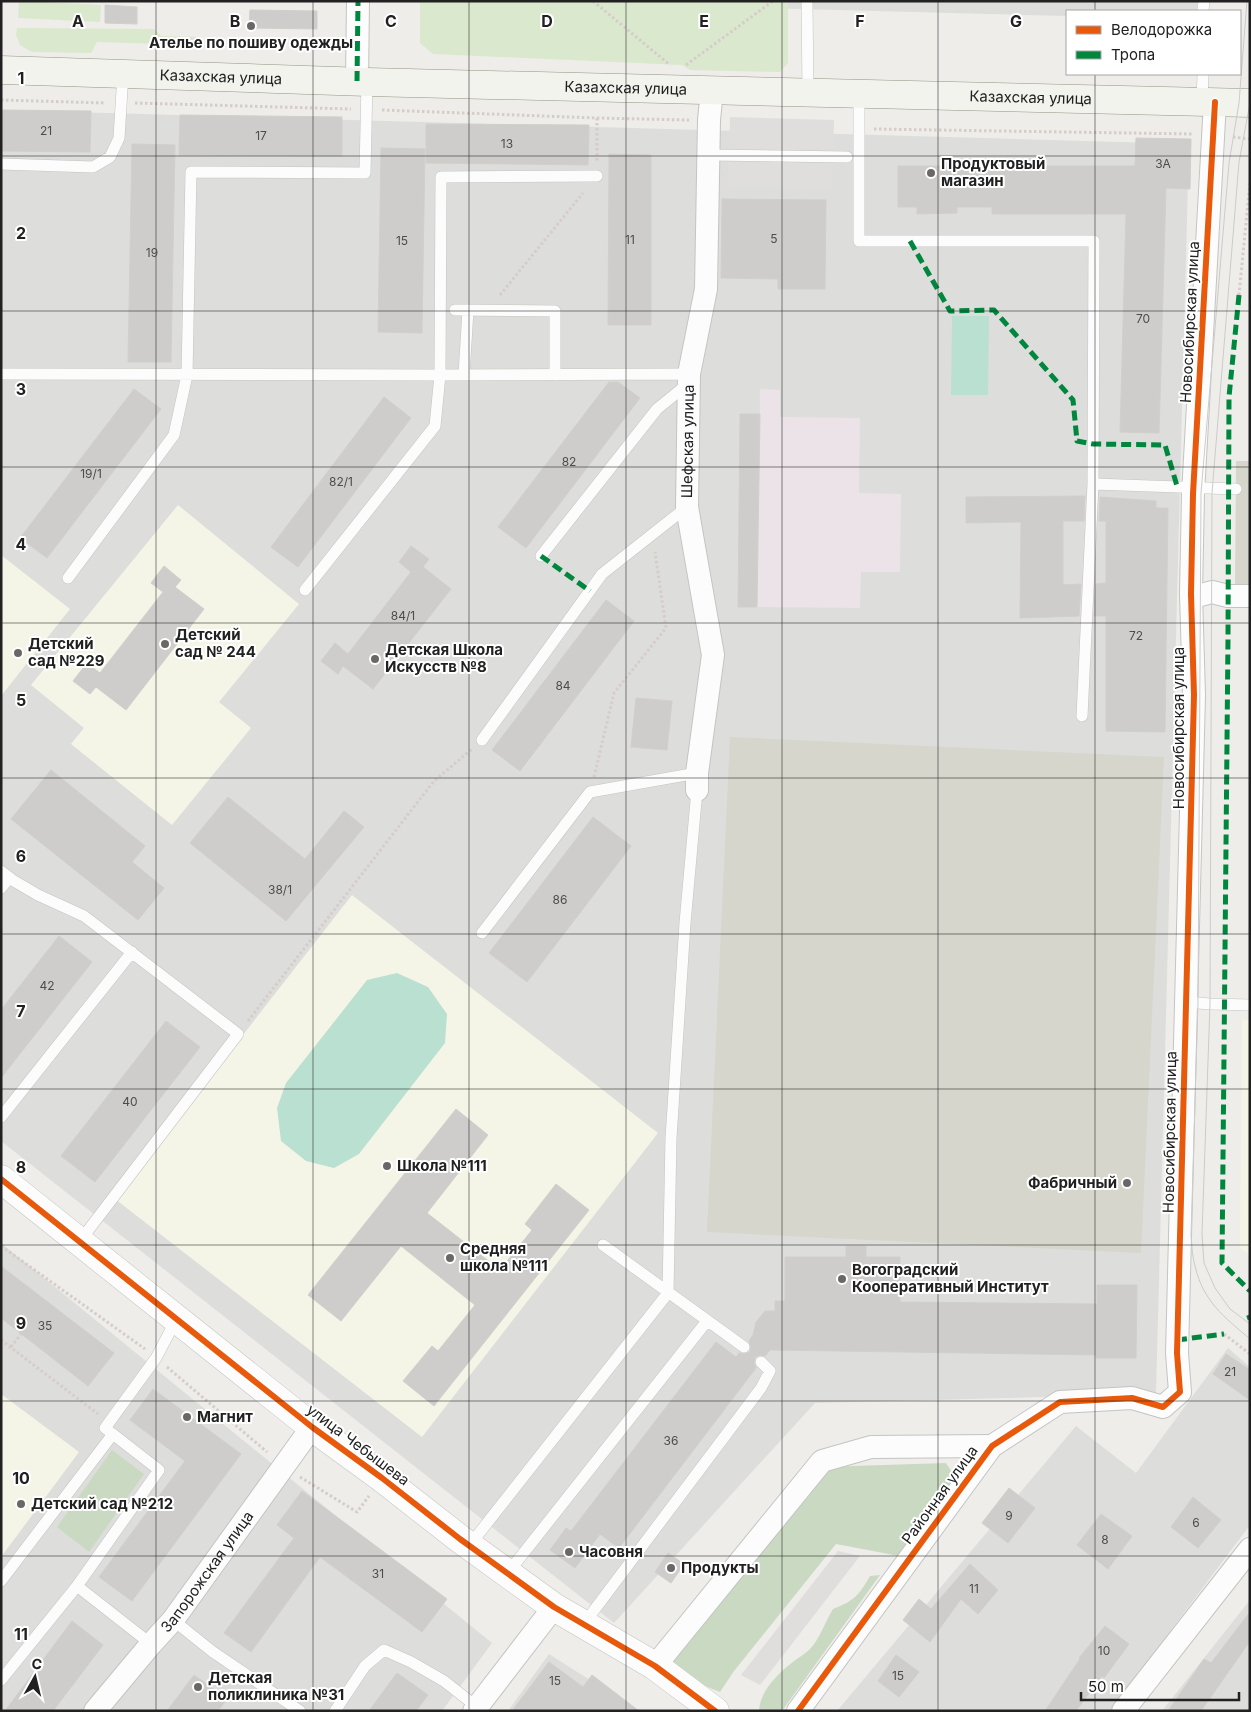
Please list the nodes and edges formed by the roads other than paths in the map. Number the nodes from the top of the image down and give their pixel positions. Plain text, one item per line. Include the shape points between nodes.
1 (358, 1) edge
2 (807, 1) edge
3 (1, 70) edge
4 (122, 74) junction
5 (1203, 75) edge
6 (362, 82) junction
7 (712, 90) junction
8 (808, 92) junction
9 (858, 94) junction
10 (1209, 102) junction
11 (1250, 103) edge
12 (709, 155) junction
13 (847, 157) dead end
14 (1, 164) edge
15 (597, 176) road end
16 (455, 310) dead end
17 (468, 310) junction
18 (1, 374) edge
19 (187, 375) junction
20 (440, 375) junction
21 (464, 375) junction
22 (555, 375) junction
23 (689, 379) junction
24 (1093, 484) junction
25 (1193, 486) junction
26 (1236, 488) dead end
27 (687, 507) junction
28 (541, 556) dead end
29 (68, 578) dead end
30 (305, 590) dead end
31 (1191, 594) junction
32 (1250, 596) edge
33 (1082, 716) dead end
34 (482, 740) road end
35 (697, 781) junction
36 (5, 874) edge
37 (1, 888) edge
38 (482, 933) dead end
39 (132, 952) junction
40 (1186, 1002) junction
41 (1250, 1005) edge
42 (1, 1117) edge
43 (1, 1179) edge
44 (80, 1241) junction
45 (603, 1245) dead end
46 (668, 1293) junction
47 (177, 1318) junction
48 (707, 1321) junction
49 (744, 1347) dead end
50 (1177, 1354) joint
51 (761, 1362) dead end
52 (312, 1427) junction
53 (113, 1434) junction
54 (992, 1446) junction
55 (469, 1546) junction
56 (1250, 1549) edge
57 (508, 1574) junction
58 (1, 1581) edge
59 (77, 1586) junction
60 (554, 1607) junction
61 (173, 1620) junction
62 (583, 1625) junction
63 (150, 1644) junction
64 (654, 1666) junction
65 (1, 1680) edge
66 (476, 1709) edge
67 (95, 1711) edge
68 (300, 1711) edge
69 (335, 1711) edge
70 (715, 1711) edge
71 (798, 1711) edge
72 (1124, 1711) edge

1 - 6 street
2 - 8 lane
3 - 4 main road, Казахская улица
4 - 6 main road, Казахская улица
4 - 14 lane via 119,138 110,157 93,167
5 - 10 lane
6 - 7 main road, Казахская улица
6 - 19 lane via 366,110 364,173 191,172
7 - 8 main road, Казахская улица
7 - 12 street, Шефская улица
8 - 9 main road, Казахская улица
9 - 10 main road, Казахская улица
9 - 24 lane via 859,241 1094,241
10 - 11 main road, Казахская улица
10 - 25 street, Новосибирская улица
12 - 13 lane
12 - 23 street, Шефская улица via 706,289
15 - 20 lane via 441,177
16 - 17 lane
17 - 21 lane
17 - 22 lane via 555,311
18 - 19 lane
19 - 20 lane
19 - 29 lane via 174,435
20 - 21 lane
20 - 30 lane via 435,426
21 - 22 lane
22 - 23 lane
23 - 27 street, Шефская улица
23 - 28 lane via 657,409
24 - 25 lane
24 - 33 lane
25 - 26 lane
25 - 31 street, Новосибирская улица
27 - 34 lane via 602,574
27 - 35 street, Шефская улица via 713,655
31 - 32 street via 1212,592
31 - 40 street, Новосибирская улица via 1194,695
35 - 38 lane via 590,792
35 - 46 lane via 671,1138
36 - 37 lane
36 - 39 lane via 38,895 84,916
39 - 42 lane
39 - 44 lane via 238,1034
40 - 41 lane
40 - 50 street, Новосибирская улица
43 - 44 street, улица Чебышева
44 - 47 street, улица Чебышева
45 - 46 lane
46 - 48 lane
46 - 55 lane
47 - 52 street, улица Чебышева
47 - 53 lane via 156,1358 104,1428
48 - 49 lane
48 - 57 lane
50 - 54 street, Районная улица via 1180,1392 1163,1407 1132,1398 1060,1402
51 - 62 lane via 770,1371 761,1388
52 - 55 street, улица Чебышева
52 - 61 street, Запорожская улица
53 - 58 lane
53 - 59 lane via 159,1470
54 - 64 street via 871,1446 822,1460
54 - 71 street, Районная улица
55 - 57 street, улица Чебышева
56 - 72 street
57 - 60 street, улица Чебышева
59 - 63 lane
59 - 65 lane
60 - 62 street, улица Чебышева
60 - 66 street
61 - 63 street, Запорожская улица
61 - 68 lane via 213,1652
62 - 64 street, улица Чебышева
63 - 67 street, Запорожская улица
64 - 70 street, улица Чебышева
66 - 69 lane via 444,1681 384,1650 365,1666

